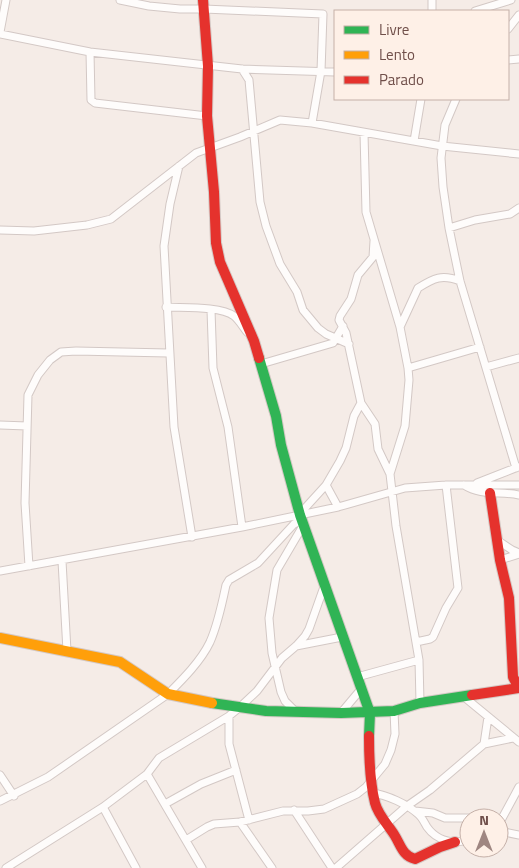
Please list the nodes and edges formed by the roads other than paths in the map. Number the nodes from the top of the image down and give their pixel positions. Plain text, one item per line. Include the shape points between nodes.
1 (6, 0) edge
2 (120, 0) edge
3 (511, 0) edge
4 (204, 4) edge
5 (478, 10) edge
6 (519, 15) edge
7 (509, 28) edge
8 (0, 33) edge
9 (90, 52) junction
10 (208, 66) junction
11 (242, 70) junction
12 (321, 71) junction
13 (334, 72) edge
14 (421, 100) edge
15 (456, 100) edge
16 (207, 116) junction
17 (312, 123) junction
18 (253, 132) junction
19 (364, 133) junction
20 (240, 137) junction
21 (414, 141) junction
22 (442, 146) junction
23 (210, 147) junction
24 (255, 147) junction
25 (519, 154) edge
26 (179, 166) junction
27 (519, 208) edge
28 (449, 228) junction
29 (0, 230) edge
30 (374, 241) junction
31 (460, 281) junction
32 (166, 307) junction
33 (211, 310) junction
34 (343, 326) junction
35 (400, 327) junction
36 (336, 338) junction
37 (254, 341) junction
38 (349, 344) junction
39 (480, 347) junction
40 (168, 353) junction
41 (519, 358) edge
42 (261, 364) junction
43 (486, 367) junction
44 (408, 368) junction
45 (361, 404) junction
46 (0, 425) edge
47 (28, 426) junction
48 (517, 467) edge
49 (390, 474) junction
50 (326, 484) junction
51 (468, 484) junction
52 (446, 485) junction
53 (519, 485) edge
54 (392, 490) junction
55 (490, 493) junction
56 (519, 495) edge
57 (338, 507) junction
58 (302, 518) junction
59 (242, 527) junction
60 (192, 537) junction
61 (497, 540) junction
62 (519, 553) edge
63 (62, 560) junction
64 (500, 560) junction
65 (29, 566) junction
66 (0, 571) edge
67 (325, 584) junction
68 (342, 637) junction
69 (0, 638) edge
70 (416, 642) junction
71 (296, 646) junction
72 (67, 651) junction
73 (419, 660) junction
74 (274, 666) junction
75 (357, 677) junction
76 (362, 688) junction
77 (168, 694) junction
78 (462, 696) junction
79 (420, 703) junction
80 (240, 707) junction
81 (295, 710) junction
82 (394, 711) junction
83 (341, 713) junction
84 (370, 713) junction
85 (229, 716) junction
86 (488, 717) junction
87 (516, 740) edge
88 (484, 744) junction
89 (236, 770) junction
90 (147, 774) junction
91 (0, 775) edge
92 (372, 782) junction
93 (519, 787) edge
94 (373, 793) junction
95 (356, 794) junction
96 (14, 796) junction
97 (0, 802) edge
98 (165, 804) junction
99 (407, 806) junction
100 (103, 807) junction
101 (508, 808) edge
102 (294, 810) junction
103 (415, 811) junction
104 (459, 818) edge
105 (249, 820) junction
106 (240, 822) junction
107 (386, 824) junction
108 (186, 840) junction
109 (459, 841) edge
110 (455, 842) junction
111 (6, 868) edge
112 (136, 868) edge
113 (202, 868) edge
114 (272, 868) edge
115 (334, 868) edge

1 - 8 street
2 - 4 street via 164,8
3 - 5 street
4 - 10 street
4 - 12 street via 323,14
6 - 7 street
8 - 9 street
9 - 10 street
9 - 16 street via 91,100 95,103
10 - 11 street
10 - 16 street
11 - 12 street
11 - 18 street via 248,80
12 - 13 street
12 - 17 street
14 - 21 street
15 - 22 street via 445,125
16 - 23 street
17 - 18 street via 280,120
17 - 19 street
18 - 20 street
18 - 24 street
19 - 21 street
19 - 30 street via 365,202
20 - 23 street
20 - 24 street
21 - 22 street
22 - 25 street
22 - 28 street via 441,171
23 - 26 street
23 - 37 street via 220,262
24 - 36 street via 262,214 280,264 297,292 303,310 318,328
26 - 29 street via 111,219 34,231
26 - 32 street via 164,246
27 - 28 street via 510,214
28 - 31 street
30 - 34 street via 373,257 358,275 352,299 340,316
30 - 35 street
31 - 35 street via 442,277 418,288
31 - 39 street
32 - 33 street
32 - 40 street
33 - 37 street via 234,317
33 - 59 street via 213,368 228,427
34 - 36 street
34 - 38 street
35 - 44 street
36 - 38 street
36 - 42 street via 326,346
37 - 42 street
38 - 45 street
39 - 43 street
39 - 44 street
40 - 47 street via 62,352 50,360 38,375 28,395
40 - 60 street via 174,427
41 - 43 street
42 - 58 street
43 - 48 street
44 - 49 street via 405,426
45 - 49 street via 375,424 378,449
45 - 50 street via 354,416 346,448
46 - 47 street
47 - 65 street via 25,503
48 - 51 street
49 - 54 street
50 - 57 street
50 - 58 street via 307,505
51 - 52 street
51 - 53 street
51 - 55 street via 470,489
52 - 54 street
52 - 70 street via 458,588 433,637
54 - 57 street
54 - 70 street
55 - 56 street
55 - 61 street
57 - 58 street
58 - 59 street
58 - 67 street
58 - 74 street via 274,580 269,618
58 - 77 street via 258,562 229,580 209,644
59 - 60 street
60 - 63 street
61 - 62 street
61 - 64 street
62 - 64 street
63 - 65 street
63 - 72 street
64 - 78 street via 509,598 513,677 519,688
65 - 66 street
67 - 68 street
67 - 71 street via 309,629
68 - 71 street
68 - 75 street
69 - 72 street
70 - 73 street
71 - 74 street
72 - 77 street via 120,662
73 - 75 street
73 - 79 street
74 - 80 street via 257,691
74 - 81 street via 285,701
75 - 76 street
76 - 83 street
76 - 84 street
77 - 80 street
77 - 96 street via 48,777
78 - 79 street
78 - 86 street
79 - 82 street
80 - 81 street
80 - 85 street
81 - 83 street
82 - 84 street
82 - 92 street via 392,750
83 - 84 street
84 - 92 street
85 - 89 street via 228,735
85 - 90 street via 166,753
86 - 87 street
86 - 88 street
87 - 88 street
88 - 99 street
89 - 98 street via 200,784
89 - 105 street
90 - 98 street
90 - 100 street
91 - 96 street
92 - 94 street
92 - 95 street
93 - 101 street
94 - 95 street
94 - 99 street
94 - 107 street via 378,812
95 - 102 street via 324,809
96 - 97 street
98 - 108 street
99 - 103 street
99 - 107 street
100 - 111 street
100 - 112 street
102 - 105 street
102 - 115 street
103 - 104 street
103 - 110 street via 435,835
105 - 106 street
106 - 108 street via 214,824
106 - 114 street
107 - 110 street via 404,852 414,859
107 - 115 street
108 - 113 street
109 - 110 street

